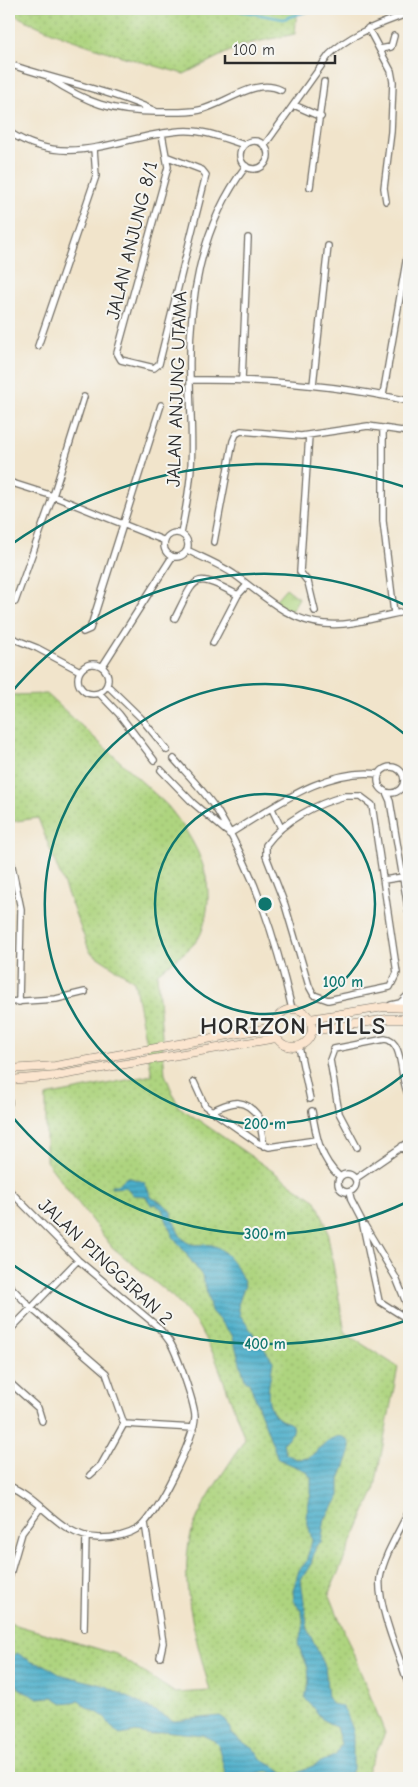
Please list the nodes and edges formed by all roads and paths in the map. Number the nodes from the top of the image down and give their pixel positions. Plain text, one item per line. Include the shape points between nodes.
1 (409, 13) edge
2 (368, 28) junction
3 (394, 36) dead end
4 (380, 49) junction
5 (9, 64) edge
6 (49, 78) junction
7 (324, 82) dead end
8 (281, 90) dead end
9 (294, 105) junction
10 (157, 112) junction
11 (321, 117) junction
12 (9, 132) edge
13 (162, 134) junction
14 (244, 145) junction
15 (264, 146) junction
16 (94, 149) junction
17 (168, 157) junction
18 (246, 166) junction
19 (310, 187) dead end
20 (386, 201) dead end
21 (248, 238) dead end
22 (328, 246) dead end
23 (407, 256) dead end
24 (38, 346) dead end
25 (242, 379) junction
26 (190, 380) junction
27 (313, 385) junction
28 (383, 395) junction
29 (84, 397) dead end
30 (409, 401) edge
31 (161, 405) dead end
32 (383, 428) junction
33 (409, 432) edge
34 (309, 435) junction
35 (9, 482) edge
36 (53, 496) junction
37 (125, 524) junction
38 (181, 534) junction
39 (165, 541) junction
40 (214, 542) dead end
41 (187, 550) junction
42 (172, 557) junction
43 (247, 585) junction
44 (238, 595) junction
45 (15, 602) dead end
46 (315, 611) dead end
47 (409, 612) edge
48 (394, 614) junction
49 (175, 618) dead end
50 (83, 632) dead end
51 (9, 636) edge
52 (213, 643) dead end
53 (102, 667) junction
54 (80, 671) junction
55 (106, 685) junction
56 (99, 693) junction
57 (167, 750) dead end
58 (174, 759) dead end
59 (154, 760) dead end
60 (161, 770) dead end
61 (401, 770) junction
62 (379, 774) junction
63 (409, 778) edge
64 (386, 792) junction
65 (272, 809) junction
66 (281, 828) junction
67 (230, 834) junction
68 (9, 852) edge
69 (403, 877) junction
70 (384, 880) junction
71 (409, 914) edge
72 (84, 992) dead end
73 (409, 994) edge
74 (9, 1002) edge
75 (19, 1002) junction
76 (384, 1007) junction
77 (409, 1008) edge
78 (292, 1009) junction
79 (310, 1018) junction
80 (409, 1019) edge
81 (274, 1027) junction
82 (312, 1031) junction
83 (276, 1038) junction
84 (300, 1047) junction
85 (9, 1069) edge
86 (9, 1080) edge
87 (194, 1082) dead end
88 (409, 1096) edge
89 (310, 1099) dead end
90 (211, 1111) junction
91 (312, 1111) dead end
92 (316, 1140) junction
93 (409, 1142) edge
94 (264, 1146) junction
95 (402, 1146) junction
96 (357, 1147) dead end
97 (409, 1156) edge
98 (340, 1177) junction
99 (355, 1179) junction
100 (9, 1190) edge
101 (350, 1192) junction
102 (362, 1222) junction
103 (78, 1260) junction
104 (9, 1285) edge
105 (31, 1308) junction
106 (409, 1310) edge
107 (409, 1320) edge
108 (9, 1331) edge
109 (9, 1382) edge
110 (42, 1421) dead end
111 (124, 1424) junction
112 (194, 1428) junction
113 (90, 1475) dead end
114 (9, 1486) edge
115 (41, 1508) junction
116 (409, 1511) edge
117 (145, 1523) junction
118 (86, 1536) junction
119 (9, 1578) edge
120 (84, 1629) dead end
121 (160, 1657) dead end
122 (409, 1686) edge

1 - 2 street
2 - 4 street
2 - 9 street via 339,45 329,55
3 - 4 street via 391,47
4 - 20 street via 393,82 384,188
5 - 6 street
6 - 10 street via 108,92
6 - 10 street via 97,105 116,110
7 - 11 street
8 - 10 street via 274,86 255,87 199,110
9 - 11 street
9 - 15 street
11 - 19 street
12 - 16 street via 40,147 73,151
13 - 14 street via 203,132
13 - 16 street
13 - 17 street, JALAN ANJUNG 8/1
14 - 15 street via 254,141
14 - 18 street via 240,156
15 - 18 street via 268,154 264,165 253,169
16 - 24 street via 96,176
17 - 17 street, JALAN ANJUNG 8/1 via 168,167 117,353 121,360 154,368 159,364 206,175 202,170
18 - 26 street, JALAN ANJUNG UTAMA via 217,213 201,258 193,291
21 - 25 street
22 - 27 street
23 - 28 street
25 - 26 street
25 - 27 street
26 - 38 street, JALAN ANJUNG UTAMA via 191,467
27 - 28 street
28 - 30 street
29 - 36 street
31 - 37 street
32 - 33 street
32 - 34 street via 355,427
32 - 48 street via 383,521
34 - 40 street via 241,431 236,434
34 - 46 street via 300,572 308,582
35 - 36 street
36 - 37 street
36 - 45 street
37 - 39 street
37 - 50 street via 90,629
38 - 39 street via 172,534
38 - 41 street via 187,541
39 - 42 street via 165,550
41 - 42 street via 181,557
41 - 43 street via 234,574
42 - 53 street
43 - 44 street
43 - 48 street via 284,612 304,620 346,624
44 - 49 street via 207,580 198,580 192,584
44 - 52 street
47 - 48 street
51 - 54 street
53 - 54 street via 92,664
53 - 55 street via 107,675
54 - 56 street via 80,687 88,694
55 - 56 street
55 - 57 street via 141,718
56 - 59 street via 120,714
58 - 67 street via 218,812
60 - 67 street
61 - 62 street via 389,766
61 - 63 street
61 - 64 street via 402,787 395,792
62 - 64 street via 378,782
62 - 65 street via 337,776
64 - 69 street
65 - 66 street
65 - 67 street
66 - 70 street via 312,808 345,796 360,796 372,805
66 - 70 street via 266,845 266,856 314,995 328,1000 390,987 397,973
67 - 78 street via 247,865 272,930
68 - 75 street via 21,908
69 - 70 street
69 - 71 street
72 - 75 street via 56,999
73 - 76 street via 400,1003
74 - 75 street
76 - 77 street
76 - 79 street
78 - 79 street via 302,1011
78 - 81 street via 278,1017
79 - 82 street
80 - 82 street
81 - 83 street
81 - 85 street via 55,1066
82 - 84 street via 308,1041
83 - 84 street via 289,1047
83 - 86 street via 56,1076
84 - 89 street
87 - 90 street via 205,1106
88 - 96 street via 404,1089 397,1047 393,1041 385,1039 334,1048 330,1060 339,1114
90 - 94 street
90 - 94 street via 232,1102 241,1103 259,1117
91 - 92 street
92 - 94 street
92 - 98 street
93 - 95 street
95 - 97 street
95 - 99 street
98 - 99 street via 348,1174
98 - 101 street via 340,1188
99 - 101 street
100 - 103 street, JALAN PINGGIRAN 2
101 - 102 street
102 - 106 street via 396,1278
102 - 107 street via 379,1301
103 - 105 street
103 - 112 street, JALAN PINGGIRAN 2 via 166,1336 176,1355 193,1408
104 - 105 street
105 - 108 street
105 - 111 street via 106,1373
109 - 110 street via 38,1408
111 - 112 street
111 - 113 street via 101,1465
112 - 117 street, JALAN PINGGIRAN 2 via 187,1448
114 - 115 street via 31,1498
115 - 118 street via 57,1523
115 - 119 street via 22,1533
116 - 122 street via 383,1568 380,1589
117 - 118 street via 117,1537
117 - 121 street via 163,1643
118 - 120 street

